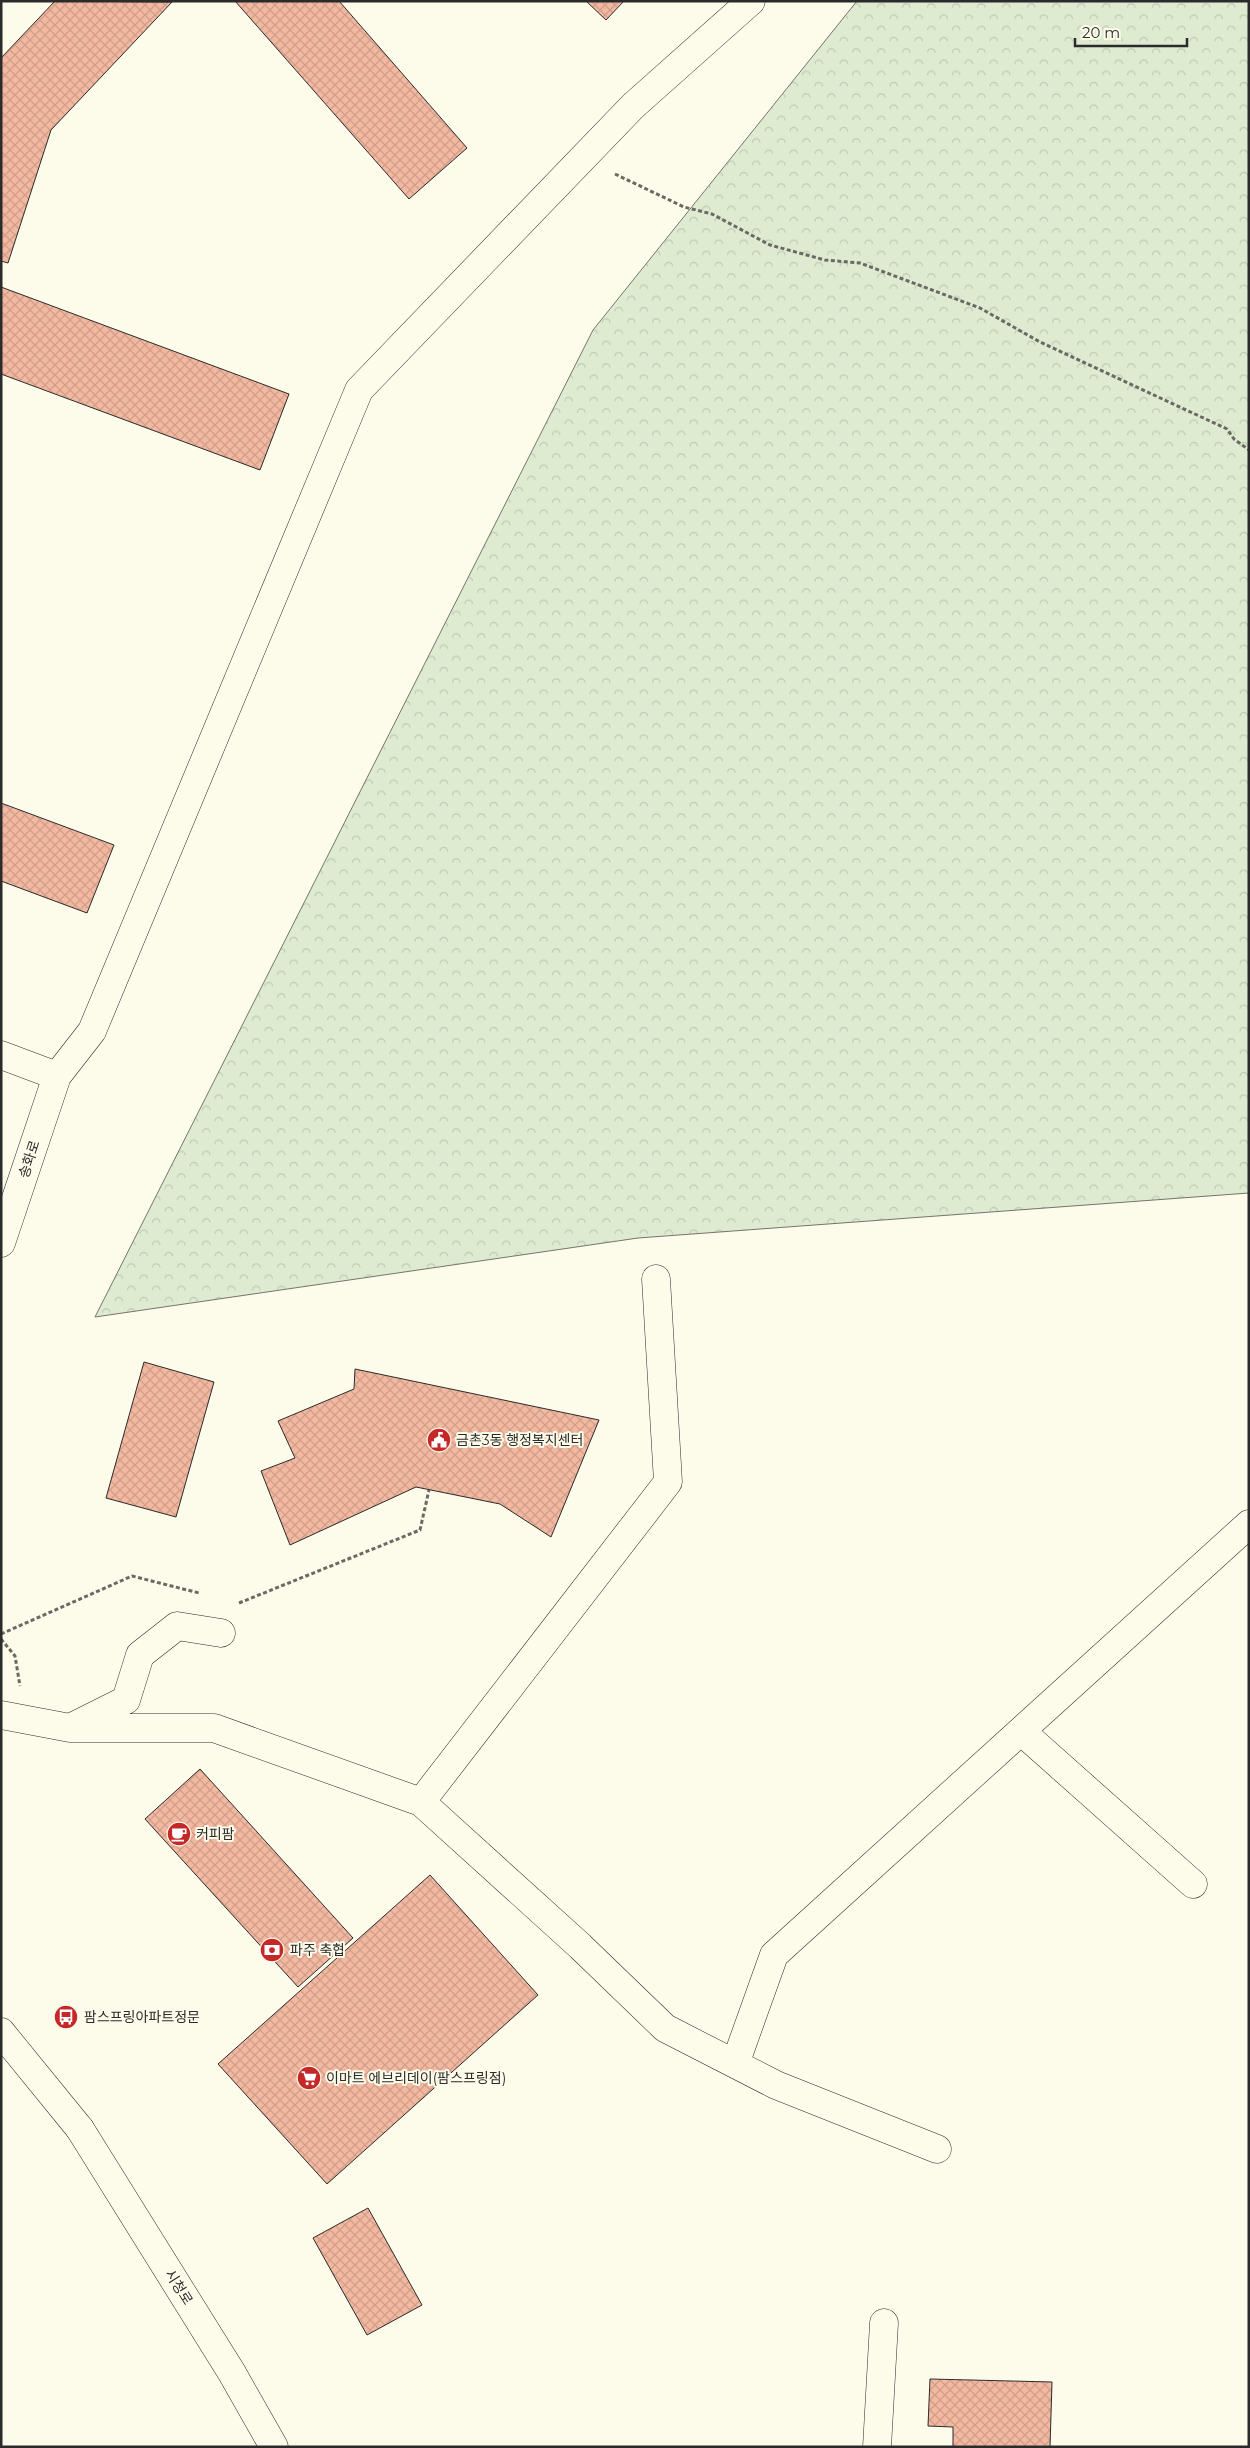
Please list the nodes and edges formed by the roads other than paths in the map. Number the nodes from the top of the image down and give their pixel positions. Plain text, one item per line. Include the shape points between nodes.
1 (751, 1) edge
2 (1, 1055) edge
3 (57, 1076) junction
4 (1, 1243) edge
5 (656, 1279) dead end
6 (1249, 1524) edge
7 (221, 1633) dead end
8 (1, 1715) edge
9 (70, 1728) junction
10 (1021, 1731) junction
11 (422, 1802) junction
12 (1194, 1884) dead end
13 (1, 2032) edge
14 (735, 2064) junction
15 (938, 2149) dead end
16 (884, 2323) dead end
17 (274, 2447) edge
18 (877, 2447) edge

1 - 3 street, 송화로 via 632,106 359,390 92,1031
2 - 3 street
3 - 4 street, 송화로
5 - 11 street via 668,1482
6 - 10 street
7 - 9 street via 177,1626 140,1655 126,1700
8 - 9 street
9 - 11 street via 214,1728
10 - 12 street
10 - 14 street via 774,1955
11 - 14 street via 665,2028
13 - 17 street, 시청로 via 80,2129 232,2373
14 - 15 street via 776,2085
16 - 18 street

